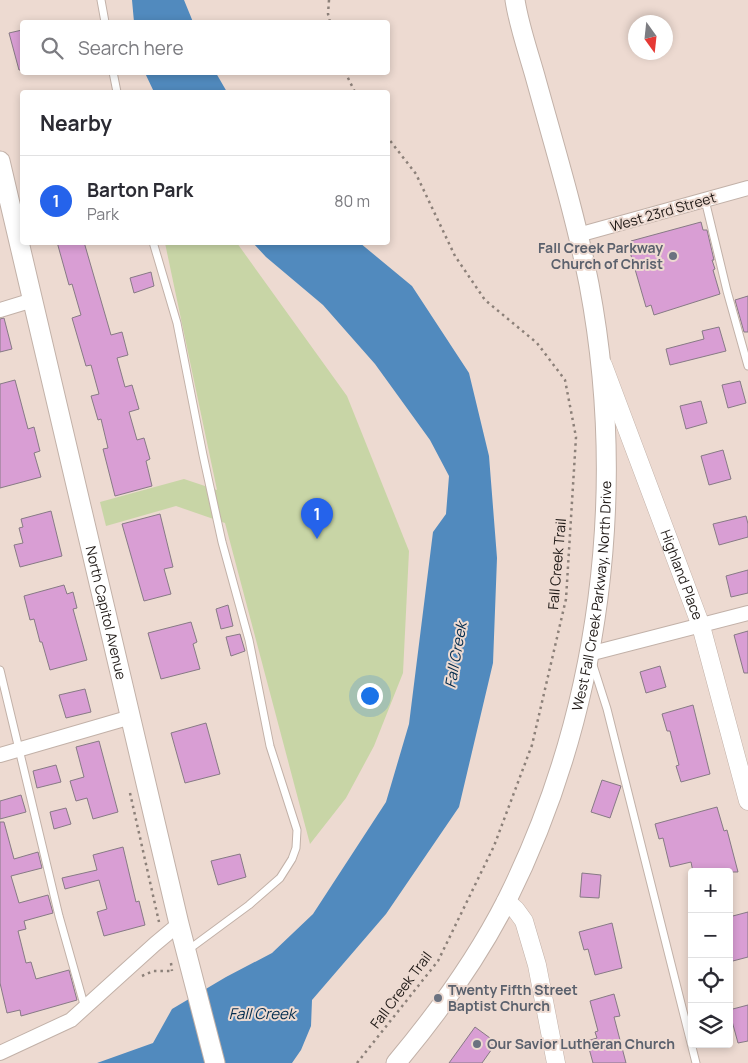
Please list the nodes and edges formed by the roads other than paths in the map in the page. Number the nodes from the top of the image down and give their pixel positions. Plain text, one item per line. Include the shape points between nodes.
1 (101, 0) edge
2 (515, 2) edge
3 (105, 20) edge
4 (114, 75) edge
5 (117, 90) edge
6 (0, 160) edge
7 (748, 188) edge
8 (705, 200) junction
9 (578, 235) junction
10 (20, 245) edge
11 (20, 245) edge
12 (154, 245) edge
13 (33, 300) junction
14 (0, 310) edge
15 (599, 354) junction
16 (748, 366) edge
17 (748, 613) edge
18 (701, 626) junction
19 (589, 654) junction
20 (0, 670) edge
21 (131, 717) junction
22 (20, 749) junction
23 (0, 755) edge
24 (748, 801) edge
25 (506, 902) junction
26 (179, 924) junction
27 (186, 951) junction
28 (85, 1008) junction
29 (0, 1053) edge
30 (215, 1063) edge
31 (396, 1063) edge
32 (556, 1063) edge
33 (696, 1063) edge

1 - 3 lane
2 - 9 main road, West Fall Creek Parkway, North Drive
4 - 5 lane
6 - 11 main road, North Capitol Avenue
7 - 8 street, West 23rd Street
8 - 9 street, West 23rd Street
8 - 16 lane
9 - 15 main road, West Fall Creek Parkway, North Drive
10 - 13 main road, North Capitol Avenue
12 - 27 lane via 177,323 222,542 249,640 270,746 297,830 296,848 280,878
13 - 14 street
13 - 21 main road, North Capitol Avenue
15 - 18 street, Highland Place
15 - 19 main road, West Fall Creek Parkway, North Drive via 607,480 600,582
17 - 18 street
18 - 19 street
18 - 24 street, Highland Place
19 - 25 main road, West Fall Creek Parkway, North Drive via 559,771
19 - 33 lane via 603,694
20 - 22 lane
21 - 22 street
21 - 26 main road, North Capitol Avenue
22 - 23 street
22 - 28 lane via 59,916
25 - 31 main road, West Fall Creek Parkway, North Drive via 450,995
25 - 32 street via 524,921 537,965
26 - 27 main road, North Capitol Avenue
26 - 28 street
27 - 30 main road, North Capitol Avenue
28 - 29 street via 71,1020

